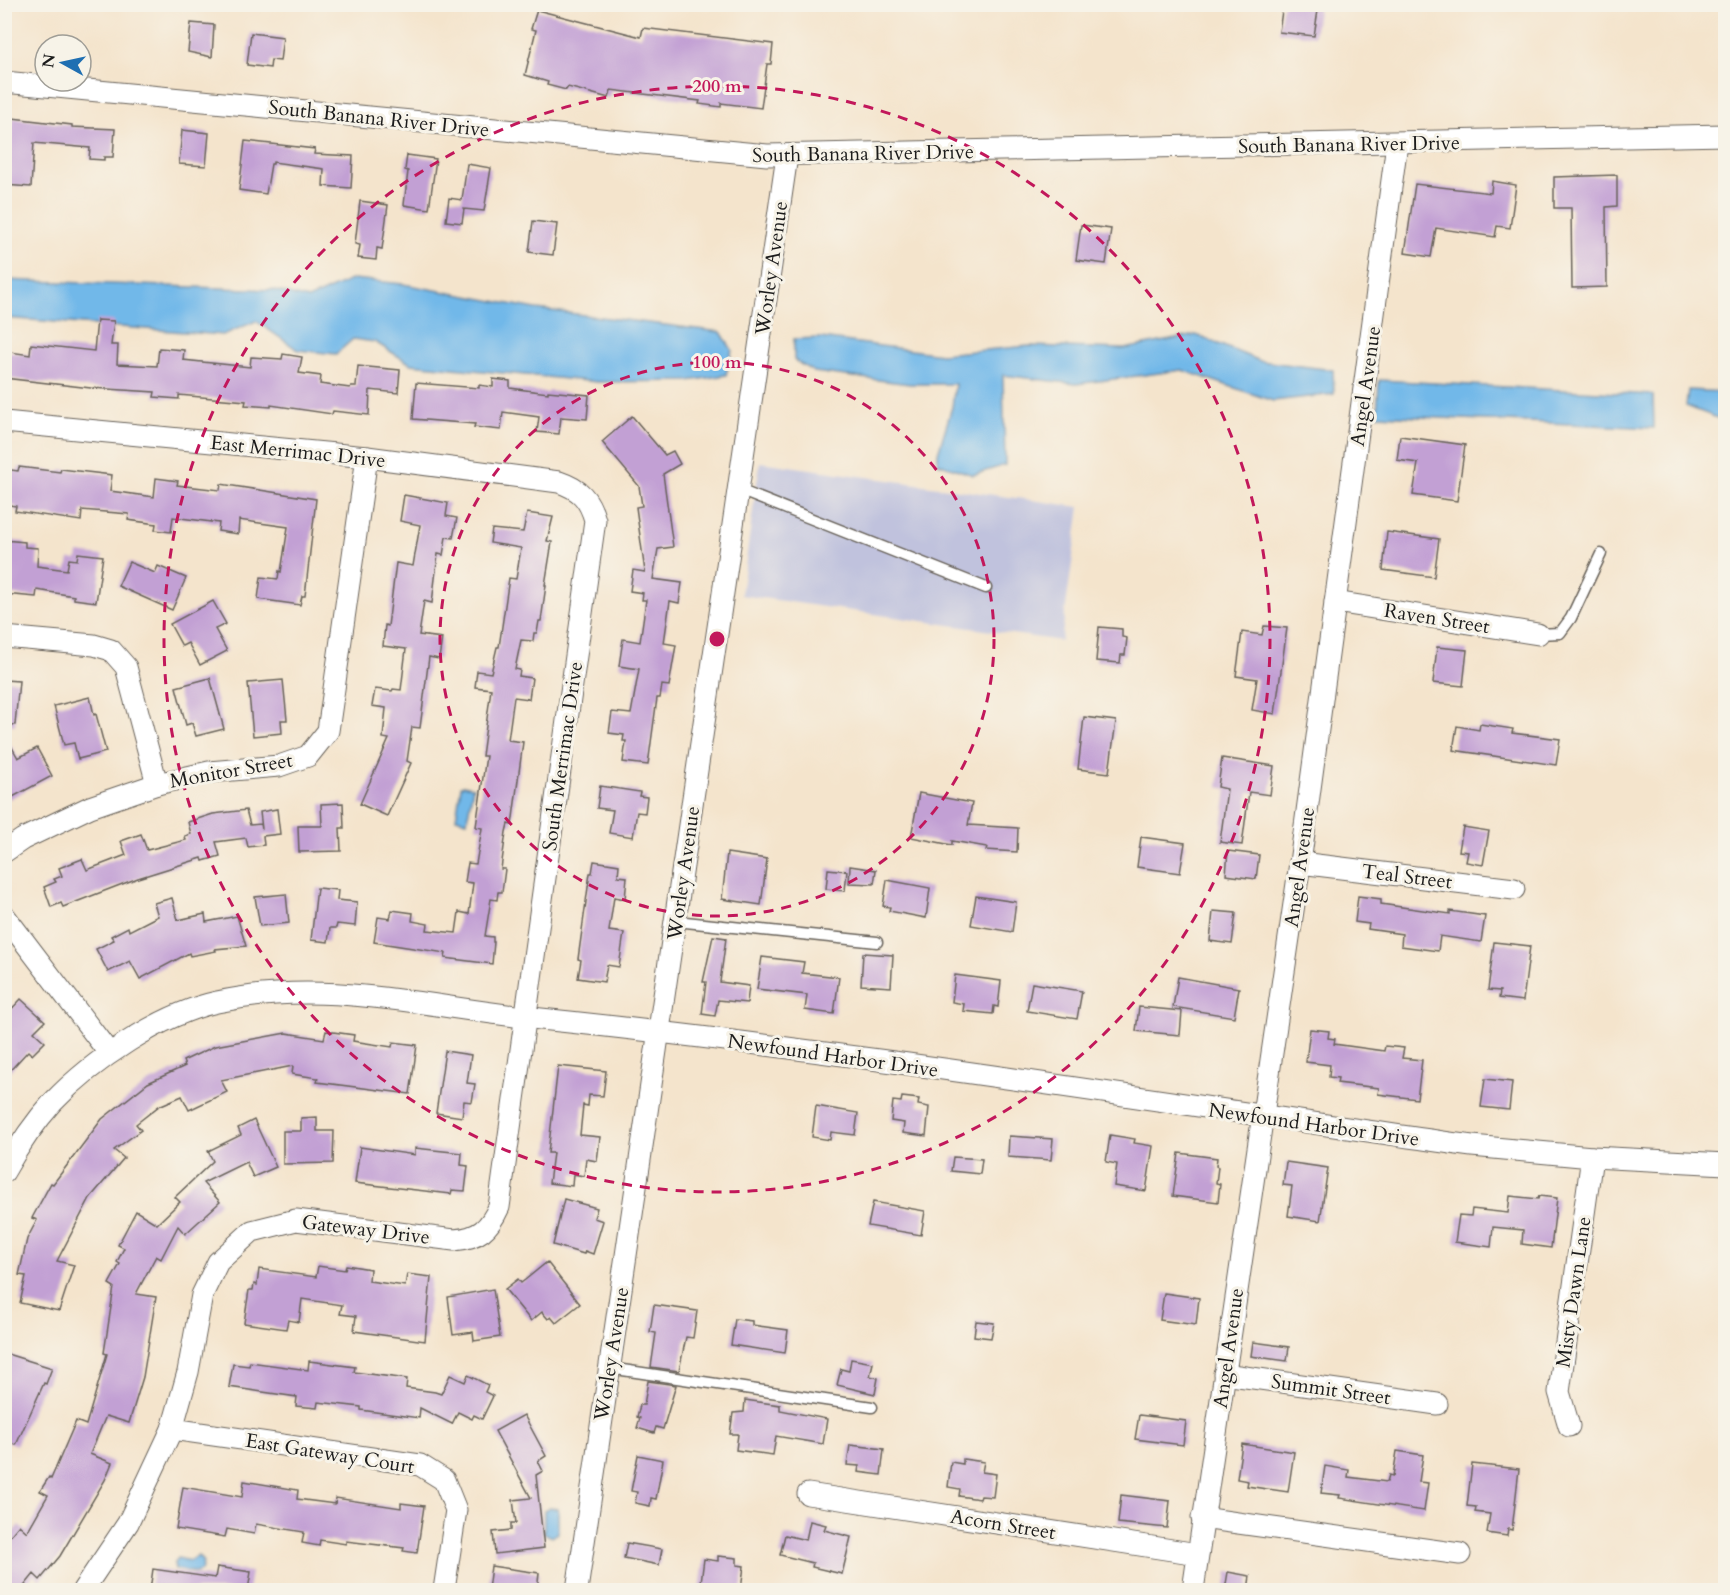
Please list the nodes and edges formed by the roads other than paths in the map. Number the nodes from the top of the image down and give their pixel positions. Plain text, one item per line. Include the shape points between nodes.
1 (4, 82) edge
2 (1725, 135) edge
3 (1397, 143) junction
4 (788, 156) junction
5 (4, 423) edge
6 (367, 457) junction
7 (739, 490) junction
8 (585, 498) joint
9 (1601, 554) dead end
10 (986, 588) dead end
11 (1335, 602) junction
12 (1538, 634) joint
13 (4, 637) edge
14 (157, 784) junction
15 (4, 852) edge
16 (1300, 863) junction
17 (1514, 889) dead end
18 (4, 915) edge
19 (676, 921) junction
20 (877, 942) dead end
21 (525, 1017) junction
22 (660, 1031) junction
23 (110, 1053) junction
24 (1262, 1116) junction
25 (1592, 1157) junction
26 (1725, 1164) edge
27 (4, 1172) edge
28 (609, 1368) junction
29 (1224, 1374) junction
30 (1437, 1404) dead end
31 (872, 1407) dead end
32 (1569, 1426) dead end
33 (172, 1429) junction
34 (808, 1494) dead end
35 (1202, 1518) junction
36 (1198, 1554) junction
37 (1460, 1554) dead end
38 (83, 1590) edge
39 (444, 1590) edge
40 (578, 1590) edge
41 (1193, 1590) edge

1 - 4 street, South Banana River Drive
2 - 3 street, South Banana River Drive
3 - 4 street, South Banana River Drive
3 - 11 street, Angel Avenue
4 - 7 street, Worley Avenue
5 - 6 street, East Merrimac Drive
6 - 8 street, East Merrimac Drive via 559,482 574,487
6 - 14 street, Monitor Street via 328,731 308,756 279,766 209,772
7 - 10 lane
7 - 19 street, Worley Avenue
8 - 21 street, South Merrimac Drive via 596,520
9 - 12 lane via 1560,633
11 - 12 street, Raven Street
11 - 16 street, Angel Avenue
13 - 14 street via 111,650 126,667
14 - 15 street, Monitor Street via 90,807
16 - 17 street, Teal Street
16 - 24 street, Angel Avenue
18 - 23 street
19 - 20 lane
19 - 22 street, Worley Avenue
21 - 22 street, Newfound Harbor Drive
21 - 23 street, Newfound Harbor Drive via 330,992 269,994 212,1003 163,1022
21 - 33 street, Gateway Drive via 499,1207 492,1221 468,1239 454,1240 296,1220 252,1231 218,1262 202,1294 188,1372
22 - 24 street, Newfound Harbor Drive
22 - 28 street, Worley Avenue
23 - 27 street, Newfound Harbor Drive via 55,1100
24 - 25 street, Newfound Harbor Drive via 1472,1146
24 - 29 street, Angel Avenue
25 - 26 street, Newfound Harbor Drive
25 - 32 street, Misty Dawn Lane via 1559,1392
28 - 31 lane
28 - 40 street, Worley Avenue
29 - 30 street, Summit Street
29 - 35 street, Angel Avenue
33 - 38 street, Gateway Drive via 128,1523
33 - 39 street, East Gateway Court via 420,1465 444,1480 456,1510
34 - 36 street, Acorn Street
35 - 36 street, Angel Avenue
35 - 37 street
36 - 41 street, Angel Avenue

